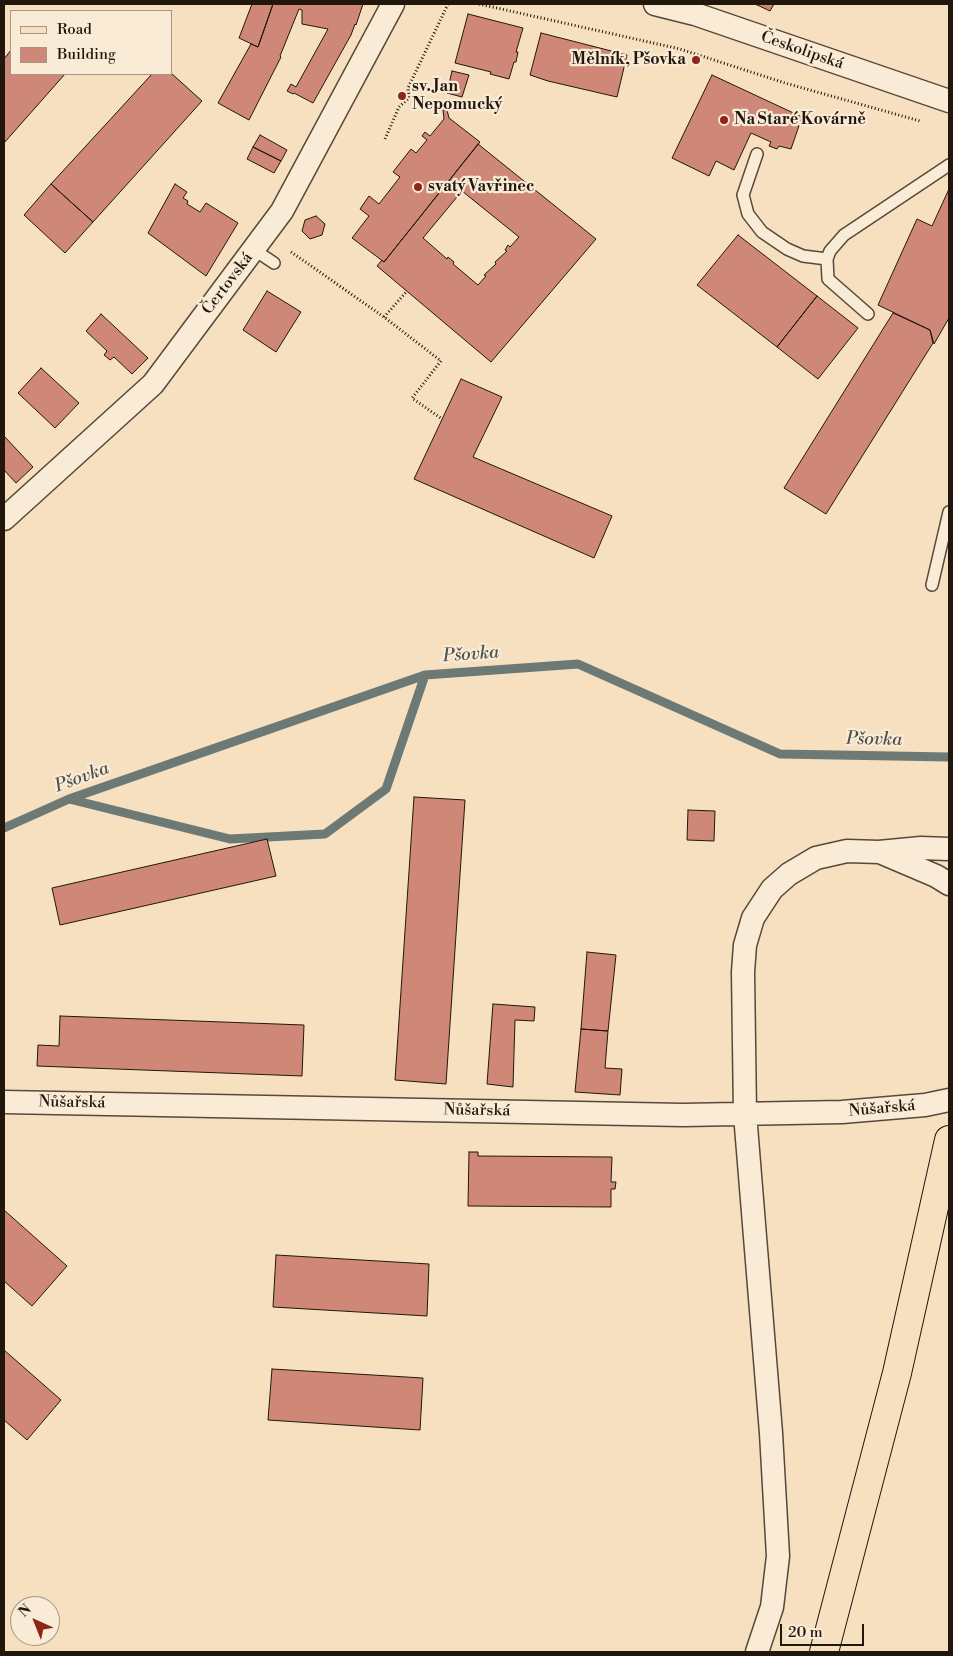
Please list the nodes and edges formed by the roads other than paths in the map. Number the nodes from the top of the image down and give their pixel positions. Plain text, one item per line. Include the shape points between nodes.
1 (393, 4) edge
2 (655, 4) edge
3 (949, 101) edge
4 (757, 154) dead end
5 (949, 165) edge
6 (254, 249) junction
7 (827, 259) junction
8 (274, 263) road end
9 (868, 314) dead end
10 (949, 512) edge
11 (4, 519) edge
12 (932, 585) dead end
13 (949, 849) edge
14 (879, 852) junction
15 (949, 884) edge
16 (949, 1100) edge
17 (4, 1102) edge
18 (745, 1114) junction
19 (949, 1140) edge
20 (757, 1652) edge
21 (824, 1652) edge

1 - 6 street, Čertovská via 282,211
2 - 3 street, Českolipská via 695,14
4 - 7 lane via 743,195 748,214 762,232 787,249 803,256
5 - 7 lane via 844,235
6 - 8 lane
6 - 11 street, Čertovská via 153,384
7 - 9 lane via 828,278
10 - 12 lane
13 - 14 street
14 - 15 street
14 - 18 street via 847,851 816,858 772,889 753,918 745,946 743,972
16 - 18 street, Nůšařská via 842,1112
17 - 18 street, Nůšařská
18 - 20 street via 778,1556 772,1607
19 - 21 main road via 897,1373

